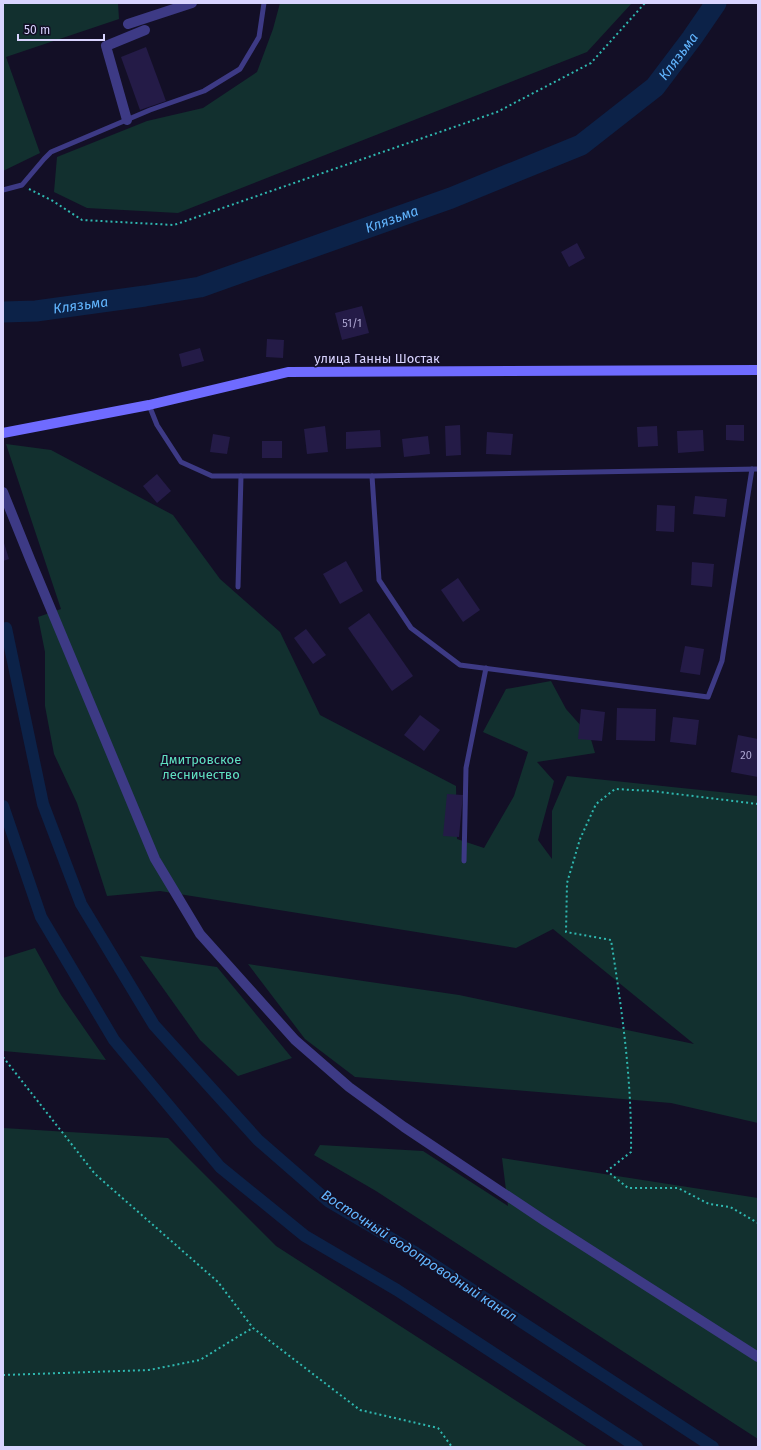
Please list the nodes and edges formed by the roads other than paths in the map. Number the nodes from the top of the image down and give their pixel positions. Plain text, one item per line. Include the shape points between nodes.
1 (192, 3) edge
2 (264, 3) edge
3 (128, 24) dead end
4 (145, 30) dead end
5 (127, 120) junction
6 (3, 190) edge
7 (758, 370) edge
8 (149, 405) junction
9 (3, 433) edge
10 (752, 469) junction
11 (758, 469) edge
12 (241, 476) junction
13 (372, 476) junction
14 (3, 492) edge
15 (238, 587) dead end
16 (486, 668) junction
17 (464, 861) dead end
18 (758, 1357) edge

1 - 3 street
2 - 5 lane via 260,37 240,69 204,91
4 - 5 street via 106,46
5 - 6 lane via 51,152 22,186
7 - 8 main road, улица Ганны Шостак via 288,372
8 - 9 main road, улица Ганны Шостак
8 - 12 lane via 157,424 181,462 212,476
10 - 11 lane
10 - 13 lane
10 - 16 lane via 722,661 708,698
12 - 13 lane
12 - 15 lane
13 - 16 lane via 379,580 411,628 460,665
14 - 18 street via 155,859 200,934 295,1040 349,1087 468,1170
16 - 17 lane via 466,768

